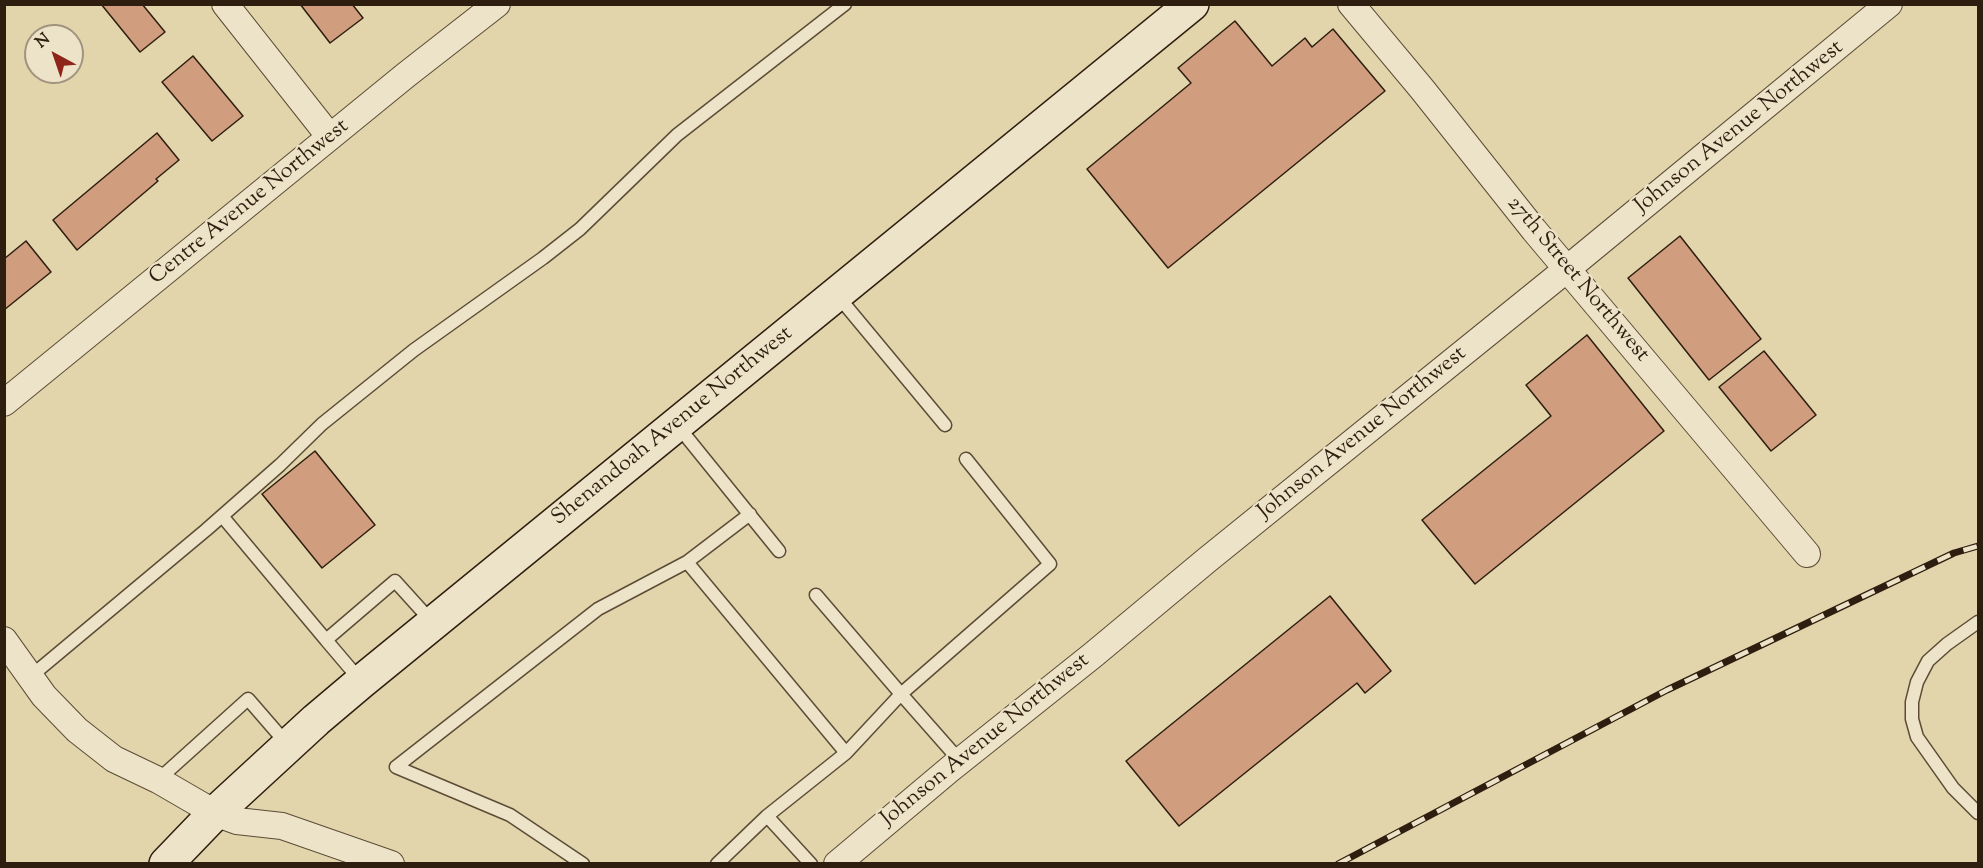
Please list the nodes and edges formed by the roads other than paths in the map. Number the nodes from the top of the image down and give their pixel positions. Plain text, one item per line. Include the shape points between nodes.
1 (225, 4) edge
2 (497, 4) edge
3 (845, 4) edge
4 (1192, 4) edge
5 (1351, 4) edge
6 (1889, 4) edge
7 (330, 137) junction
8 (1567, 269) junction
9 (836, 294) junction
10 (4, 403) edge
11 (676, 424) junction
12 (945, 425) dead end
13 (966, 459) dead end
14 (750, 514) junction
15 (222, 516) junction
16 (779, 551) dead end
17 (1807, 554) dead end
18 (687, 561) junction
19 (816, 595) dead end
20 (1978, 622) edge
21 (433, 623) junction
22 (326, 639) junction
23 (5, 641) edge
24 (30, 677) junction
25 (362, 682) junction
26 (901, 694) junction
27 (288, 746) junction
28 (846, 753) junction
29 (960, 761) junction
30 (158, 780) junction
31 (215, 813) junction
32 (1978, 813) edge
33 (767, 816) junction
34 (166, 864) edge
35 (391, 864) edge
36 (583, 864) edge
37 (717, 864) edge
38 (811, 864) edge
39 (837, 864) edge

1 - 7 street
2 - 7 street, Centre Avenue Northwest
3 - 15 lane via 677,135 580,229 414,350 322,424
4 - 9 main road, Shenandoah Avenue Northwest
5 - 8 street, 27th Street Northwest
6 - 8 street, Johnson Avenue Northwest
7 - 10 street, Centre Avenue Northwest
8 - 17 street, 27th Street Northwest
8 - 29 street, Johnson Avenue Northwest
9 - 11 main road, Shenandoah Avenue Northwest
9 - 12 lane
11 - 14 lane
11 - 21 main road, Shenandoah Avenue Northwest
13 - 26 lane via 1050,564
14 - 16 lane
14 - 18 lane
15 - 22 lane
15 - 24 lane
18 - 28 lane
18 - 36 lane via 598,609 396,767 510,816
19 - 26 lane
20 - 32 lane via 1929,661 1917,682 1912,719 1917,737 1953,788
21 - 22 lane via 395,581
21 - 25 main road, Shenandoah Avenue Northwest
22 - 25 lane
23 - 24 street
24 - 30 street via 77,730 114,759
25 - 27 main road, Shenandoah Avenue Northwest
26 - 28 lane
26 - 29 lane
27 - 30 lane via 248,699
27 - 31 main road, Shenandoah Avenue Northwest
28 - 33 lane
29 - 39 street, Johnson Avenue Northwest
30 - 31 street
31 - 34 main road, Shenandoah Avenue Northwest
31 - 35 street via 237,821 282,826
33 - 37 lane
33 - 38 lane

